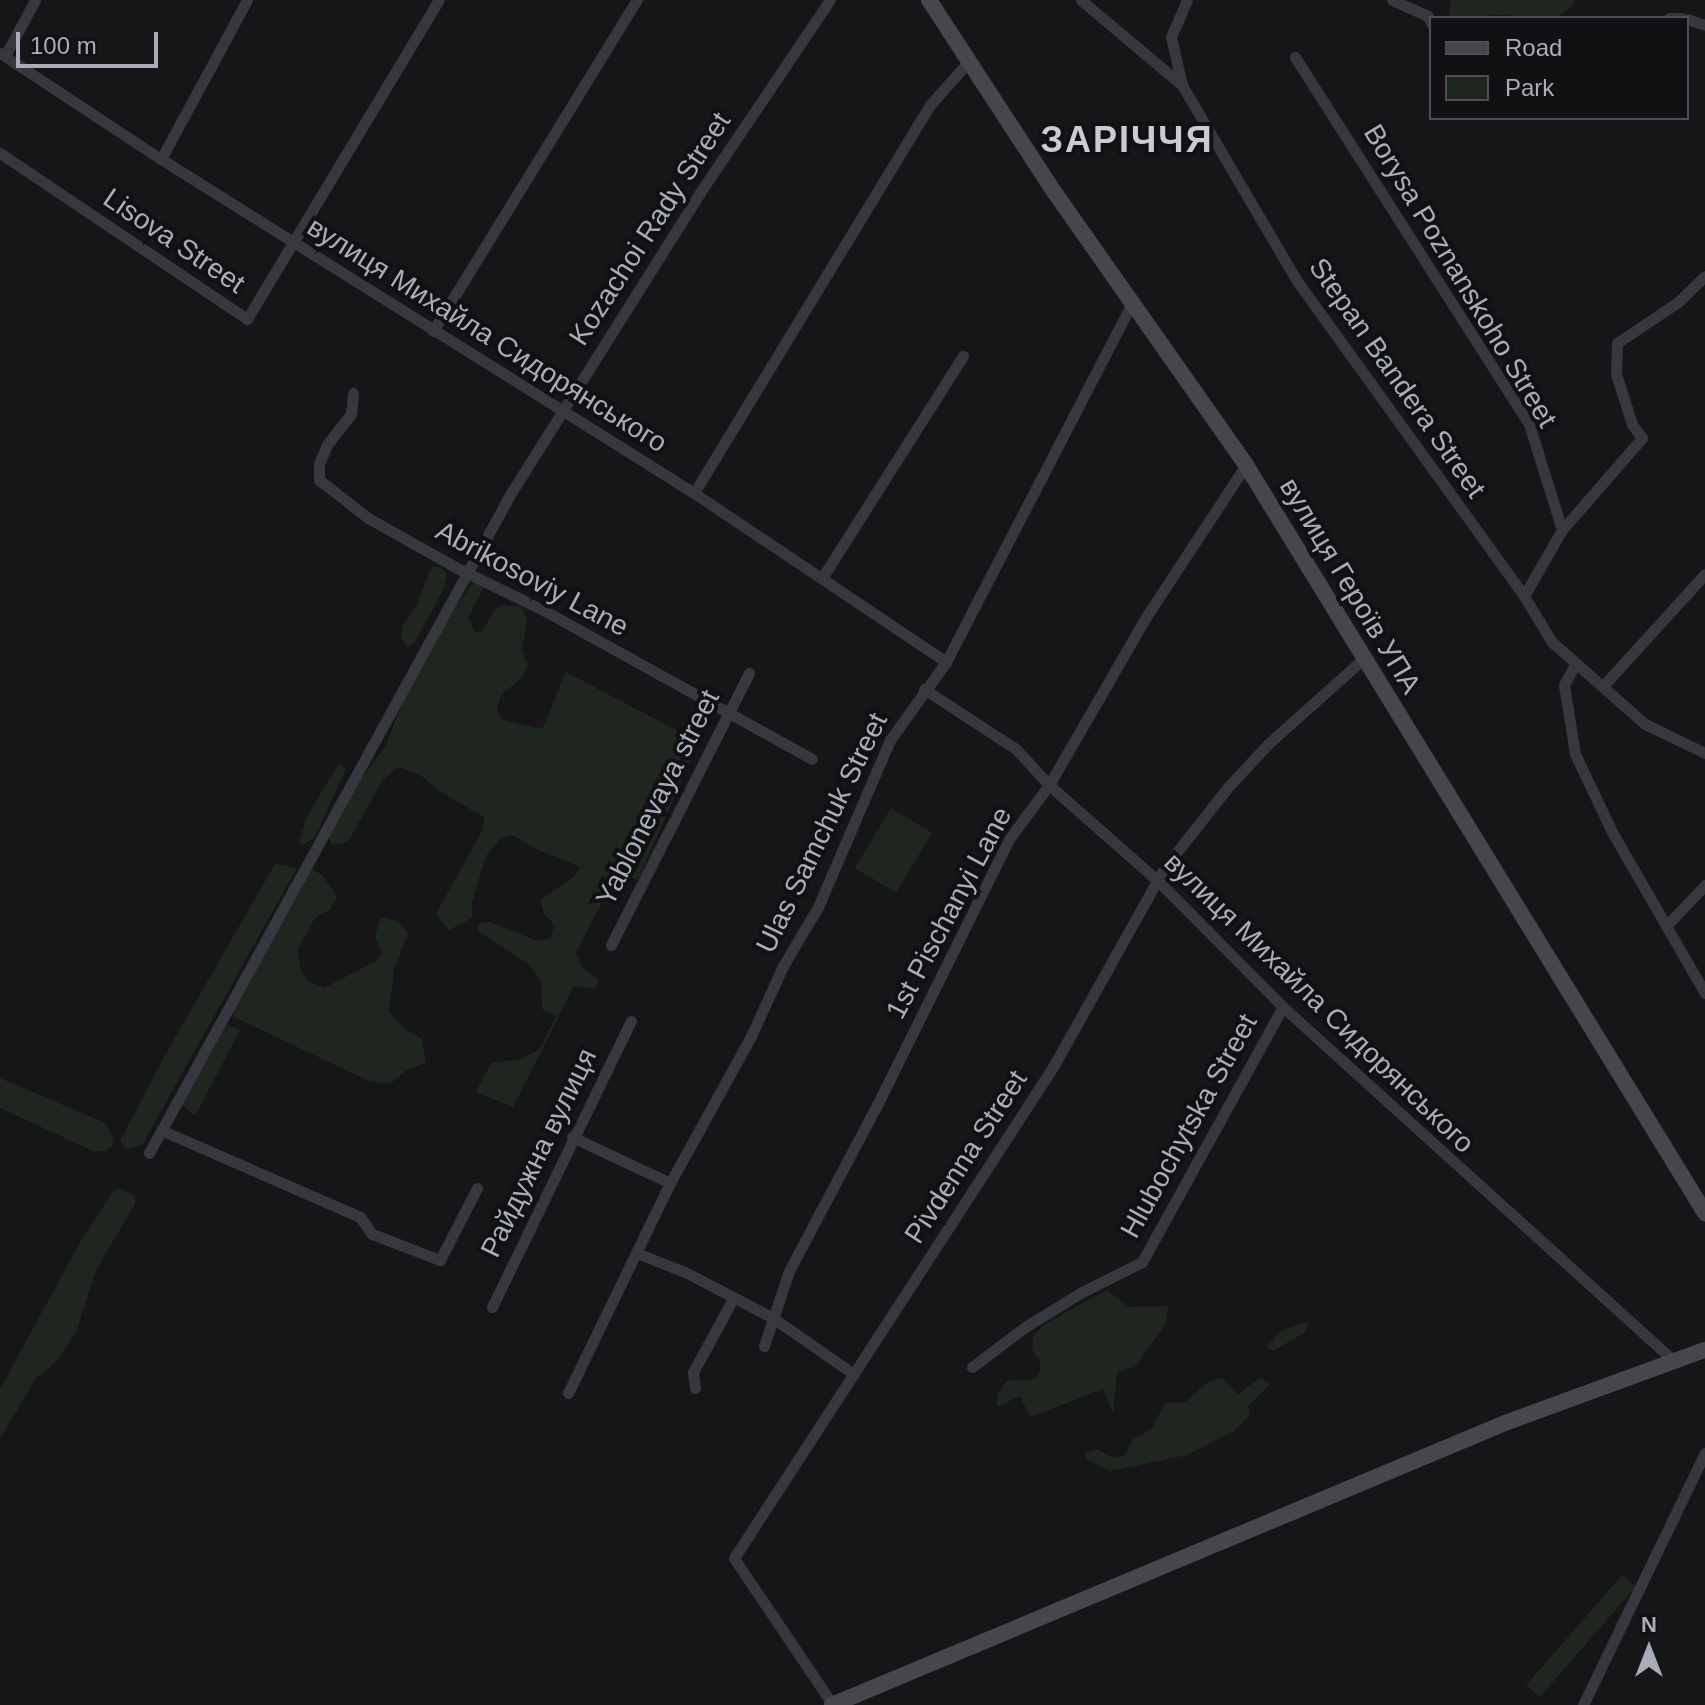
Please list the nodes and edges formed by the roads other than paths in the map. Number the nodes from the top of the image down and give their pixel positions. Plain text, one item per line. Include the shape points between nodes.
1 (35, 0) edge
2 (247, 0) edge
3 (439, 0) edge
4 (637, 0) edge
5 (830, 0) edge
6 (929, 0) edge
7 (1081, 0) edge
8 (1187, 0) edge
9 (1392, 0) edge
10 (1429, 18) edge
11 (3, 55) edge
12 (1295, 57) dead end
13 (968, 62) junction
14 (1182, 85) junction
15 (0, 153) edge
16 (161, 159) junction
17 (294, 242) junction
18 (1705, 276) edge
19 (1132, 303) junction
20 (433, 331) junction
21 (963, 356) dead end
22 (353, 393) dead end
23 (563, 411) junction
24 (1246, 465) junction
25 (694, 493) junction
26 (1562, 530) junction
27 (469, 571) junction
28 (1705, 574) edge
29 (822, 578) junction
30 (1524, 596) junction
31 (1363, 659) junction
32 (946, 662) junction
33 (1576, 663) junction
34 (749, 673) dead end
35 (1603, 686) junction
36 (924, 689) junction
37 (729, 713) junction
38 (1705, 753) edge
39 (812, 759) dead end
40 (1049, 785) junction
41 (1159, 882) junction
42 (1705, 885) edge
43 (1666, 926) junction
44 (611, 945) dead end
45 (1705, 993) edge
46 (1283, 1007) junction
47 (631, 1021) dead end
48 (161, 1130) junction
49 (572, 1137) junction
50 (149, 1153) dead end
51 (670, 1183) junction
52 (477, 1188) dead end
53 (1705, 1213) edge
54 (639, 1254) junction
55 (733, 1299) junction
56 (492, 1307) dead end
57 (773, 1318) junction
58 (764, 1346) dead end
59 (1705, 1350) edge
60 (1674, 1361) junction
61 (972, 1367) dead end
62 (852, 1373) junction
63 (695, 1388) dead end
64 (568, 1393) dead end
65 (1705, 1453) edge
66 (832, 1705) edge
67 (1583, 1705) edge

1 - 11 street
2 - 16 street
3 - 17 street
4 - 20 street
5 - 23 street, Kozachoi Rady Street via 699,194
6 - 13 street, вулиця Героїв УПА
7 - 14 street, Stepan Bandera Street
8 - 14 street via 1171,37
9 - 10 street
11 - 16 street, вулиця Михайла Сидорянського
12 - 26 street, Borysa Poznanskoho Street via 1529,424
13 - 19 street, вулиця Героїв УПА
13 - 25 street via 930,105
14 - 30 street, Stepan Bandera Street via 1297,281
15 - 17 street, Lisova Street via 247,319
16 - 17 street, вулиця Михайла Сидорянського
17 - 20 street, вулиця Михайла Сидорянського
18 - 26 street via 1678,302 1617,343 1616,374 1642,438
19 - 24 street, вулиця Героїв УПА
19 - 32 street, Ulas Samchuk Street
20 - 23 street, вулиця Михайла Сидорянського
21 - 29 street
22 - 27 street, Abrikosoviy Lane via 351,414 319,464 319,480 368,518
23 - 25 street, вулиця Михайла Сидорянського
23 - 27 street, Kozachoi Rady Street
24 - 31 street, вулиця Героїв УПА
24 - 40 street, 1st Pischanyi Lane via 1146,617
25 - 29 street, вулиця Михайла Сидорянського
26 - 30 street
27 - 37 street, Abrikosoviy Lane
27 - 48 street, Kozachoi Rady Street
28 - 35 street
29 - 32 street, вулиця Михайла Сидорянського
30 - 33 street, Stepan Bandera Street via 1552,642
31 - 41 street, Pivdenna Street via 1229,786
31 - 53 street, вулиця Героїв УПА
32 - 36 street, Ulas Samchuk Street
33 - 35 street, Stepan Bandera Street
33 - 43 street via 1564,685 1575,754
34 - 37 street, Yablonevaya street
35 - 38 street, Stepan Bandera Street via 1645,724
36 - 40 street, вулиця Михайла Сидорянського via 1016,749
36 - 51 street, Ulas Samchuk Street via 890,740 818,907
37 - 39 street, Abrikosoviy Lane
37 - 44 street, Yablonevaya street
40 - 41 street, вулиця Михайла Сидорянського
40 - 57 street, 1st Pischanyi Lane via 1009,839 789,1271
41 - 46 street, вулиця Михайла Сидорянського
41 - 62 street, Pivdenna Street via 1053,1067
42 - 43 street
43 - 45 street
46 - 60 street, вулиця Михайла Сидорянського
46 - 61 street, Hlubochytska Street via 1142,1262 1025,1327
47 - 49 street, Райдужна вулиця
48 - 50 street, Kozachoi Rady Street
48 - 52 street via 360,1217 372,1234 440,1260
49 - 51 street
49 - 56 street, Райдужна вулиця
51 - 54 street, Ulas Samchuk Street
54 - 55 street
54 - 64 street, Ulas Samchuk Street
55 - 57 street
55 - 63 street via 693,1372
57 - 58 street, 1st Pischanyi Lane
57 - 62 street
59 - 60 street
60 - 66 street via 1505,1423
62 - 66 street, Pivdenna Street via 734,1558
65 - 67 street

